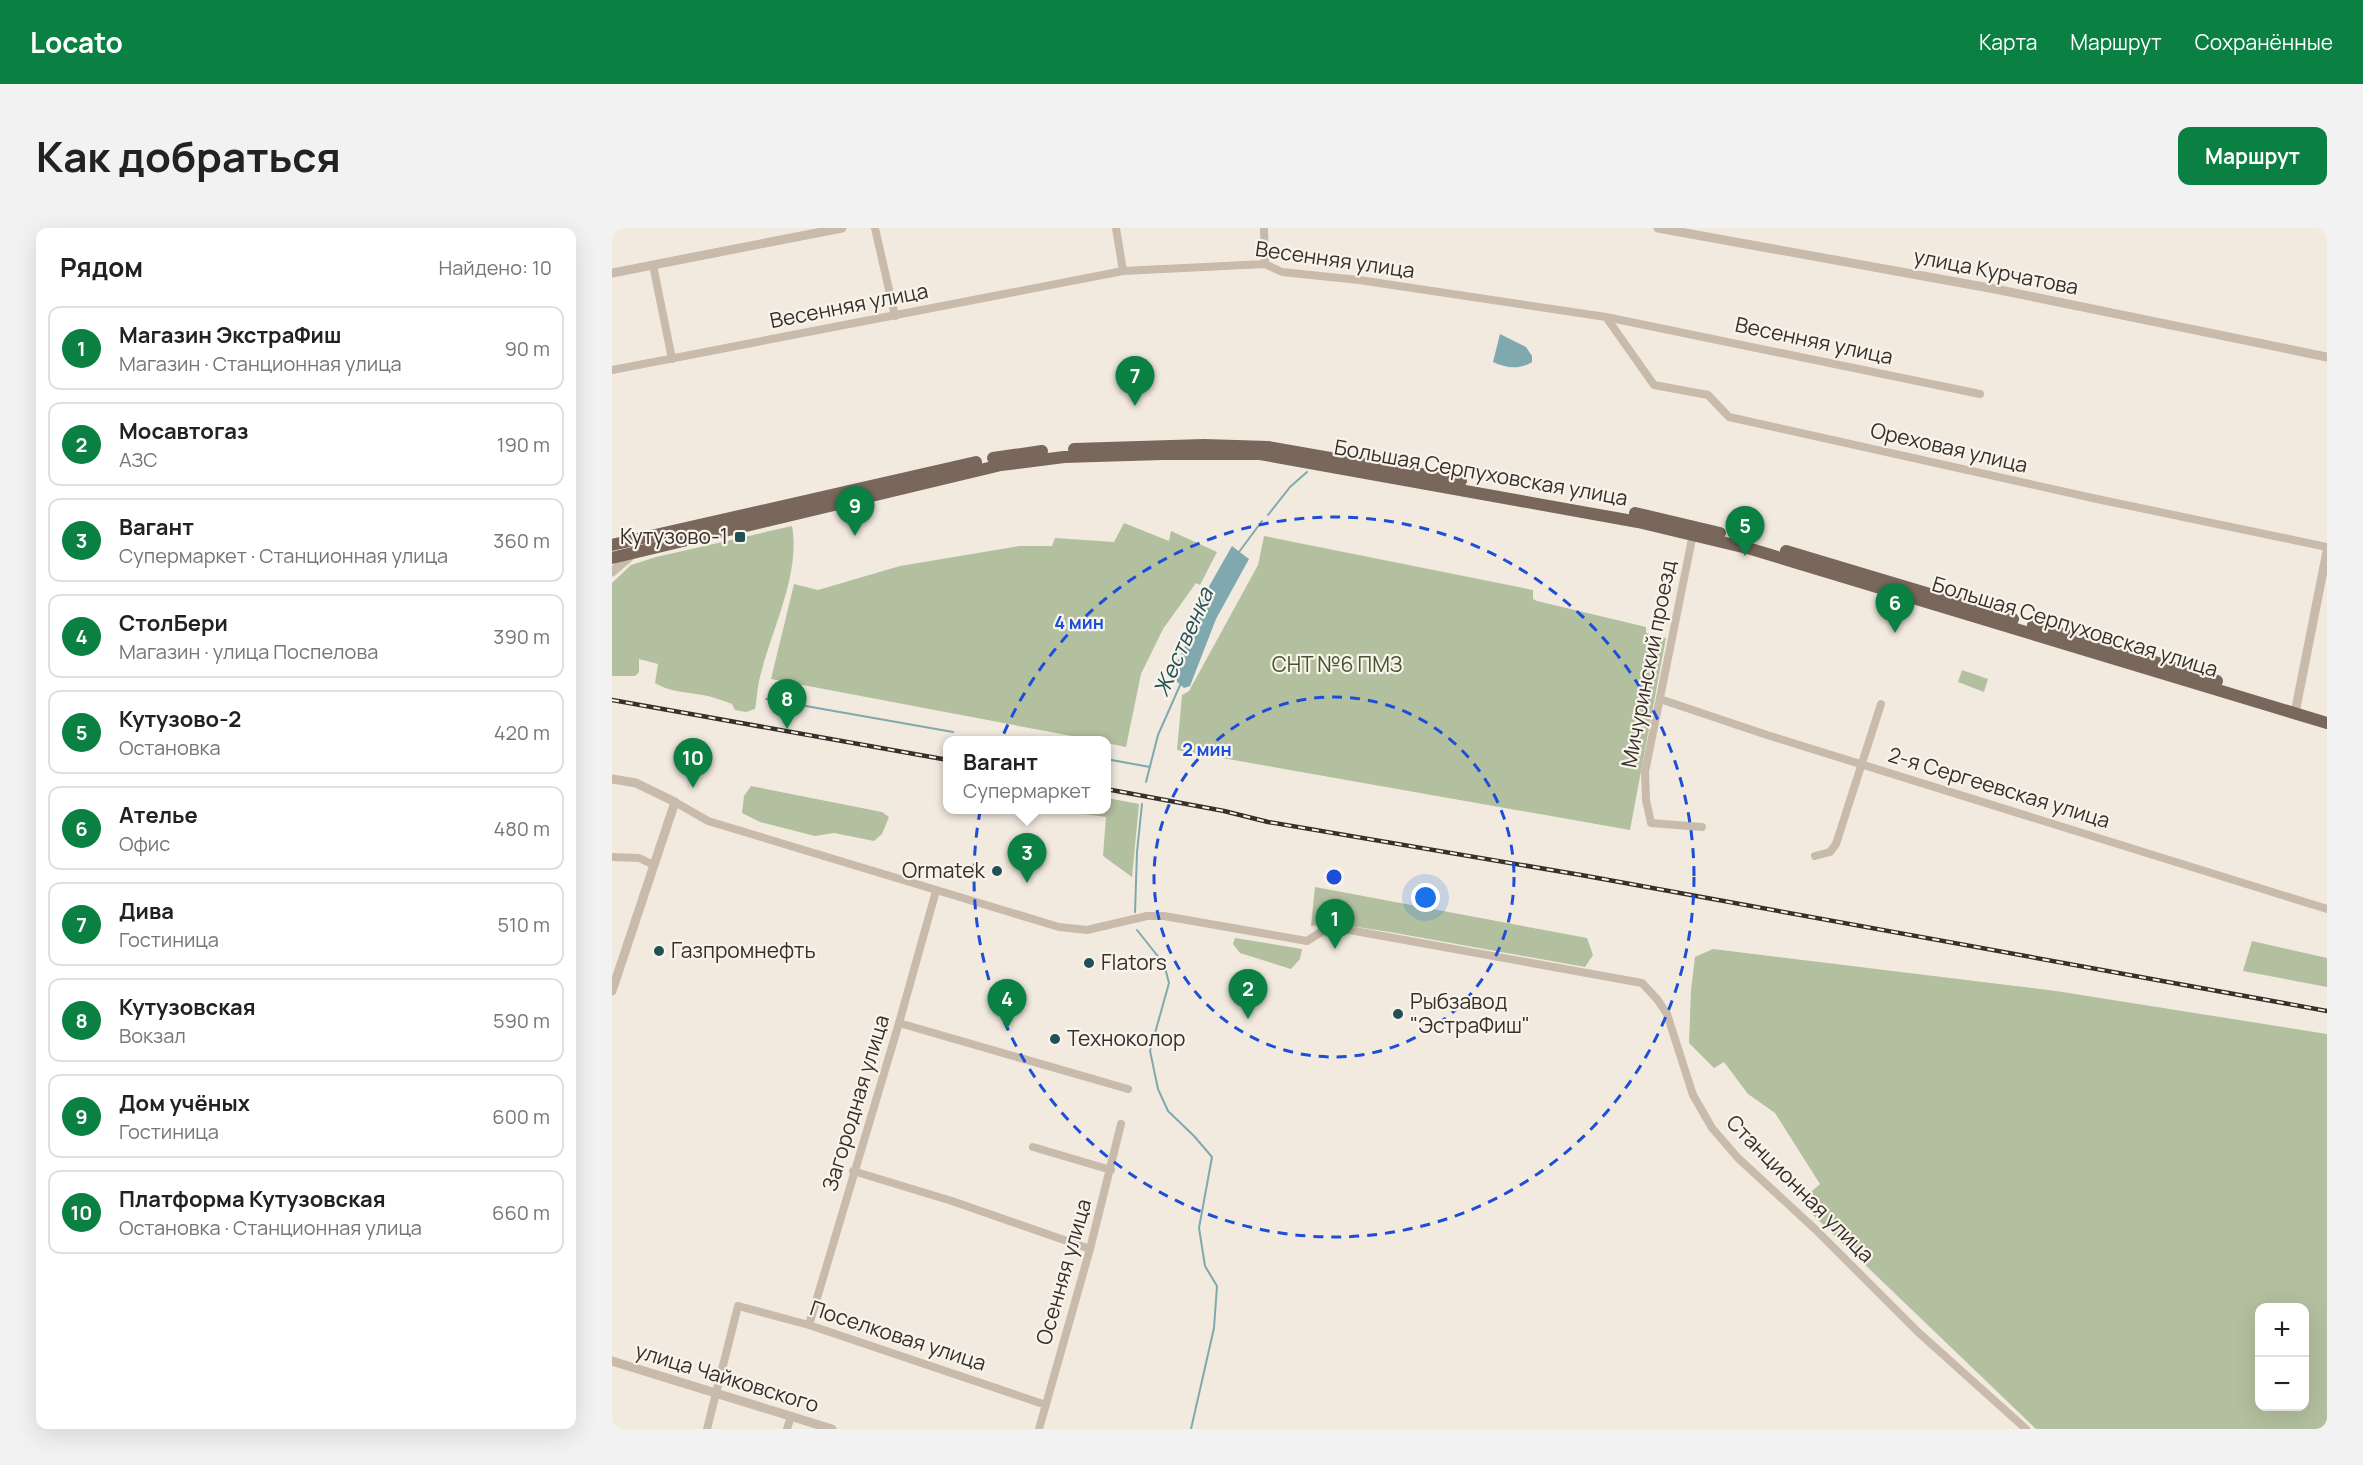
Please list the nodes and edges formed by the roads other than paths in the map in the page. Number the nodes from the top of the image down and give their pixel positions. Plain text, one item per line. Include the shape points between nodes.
1 (842, 228) edge
2 (875, 228) edge
3 (1116, 228) edge
4 (1264, 228) edge
5 (1658, 228) edge
6 (1265, 264) junction
7 (653, 265) junction
8 (1123, 271) junction
9 (612, 273) edge
10 (895, 316) junction
11 (1606, 317) junction
12 (2327, 357) edge
13 (672, 359) junction
14 (612, 370) edge
15 (1980, 394) dead end
16 (1693, 534) junction
17 (612, 543) edge
18 (636, 545) junction
19 (2327, 549) edge
20 (612, 558) edge
21 (612, 572) edge
22 (1660, 699) junction
23 (1881, 704) dead end
24 (2296, 709) junction
25 (2327, 714) edge
26 (2327, 723) edge
27 (1862, 764) junction
28 (612, 779) edge
29 (675, 802) junction
30 (1702, 827) dead end
31 (1815, 856) dead end
32 (612, 857) edge
33 (654, 865) junction
34 (936, 891) junction
35 (2327, 909) edge
36 (613, 984) edge
37 (899, 1023) junction
38 (1128, 1089) dead end
39 (1121, 1124) dead end
40 (1033, 1147) dead end
41 (1111, 1170) junction
42 (854, 1171) junction
43 (1090, 1249) junction
44 (809, 1325) junction
45 (612, 1361) edge
46 (717, 1393) junction
47 (1046, 1405) junction
48 (791, 1416) junction
49 (707, 1429) edge
50 (787, 1429) edge
51 (832, 1429) edge
52 (1039, 1429) edge
53 (2026, 1429) edge

1 - 7 street
2 - 10 street
3 - 8 street
4 - 6 street
5 - 12 street, улица Курчатова via 1995,289
6 - 8 street, Весенняя улица
6 - 11 street, Весенняя улица via 1282,272
7 - 9 street
7 - 13 street
8 - 10 street, Весенняя улица
10 - 13 street, Весенняя улица
11 - 15 street, Весенняя улица
11 - 19 street, Ореховая улица via 1654,385 1708,395 1729,417
13 - 14 street, Весенняя улица
16 - 18 main road, Большая Серпуховская улица via 1277,456 1231,453 1064,457 1001,465
16 - 22 street, Мичуринский проезд
16 - 24 main road, Большая Серпуховская улица
17 - 18 main road, Большая Серпуховская улица
18 - 20 main road, Большая Серпуховская улица
18 - 21 street
18 - 24 main road, Большая Серпуховская улица via 1018,453 1177,445 1268,447 1696,526
19 - 24 street
22 - 27 street, 2-я Сергеевская улица
22 - 30 street, Мичуринский проезд via 1645,772 1651,823
23 - 27 street
24 - 25 main road, Большая Серпуховская улица
24 - 26 main road, Большая Серпуховская улица
27 - 31 street via 1836,844 1830,852
27 - 35 street, 2-я Сергеевская улица
28 - 29 street, Станционная улица via 636,783
29 - 33 street
29 - 34 street, Станционная улица via 708,821
32 - 33 street via 639,858
33 - 36 street
34 - 37 street, Загородная улица
34 - 53 street, Станционная улица via 1059,927 1087,930 1147,916 1164,916 1307,941 1333,927 1642,983 1667,1014 1693,1095 1731,1151 1918,1332
37 - 38 street
37 - 42 street, Загородная улица
39 - 41 street, Осенняя улица
40 - 41 street
41 - 43 street, Осенняя улица
42 - 43 street
42 - 44 street, Загородная улица
43 - 47 street, Осенняя улица
44 - 46 street, Поселковая улица via 738,1305
44 - 47 street, Поселковая улица
45 - 46 street, улица Чайковского
46 - 48 street, улица Чайковского
46 - 49 street
47 - 52 street, Осенняя улица
48 - 50 street
48 - 51 street, улица Чайковского

